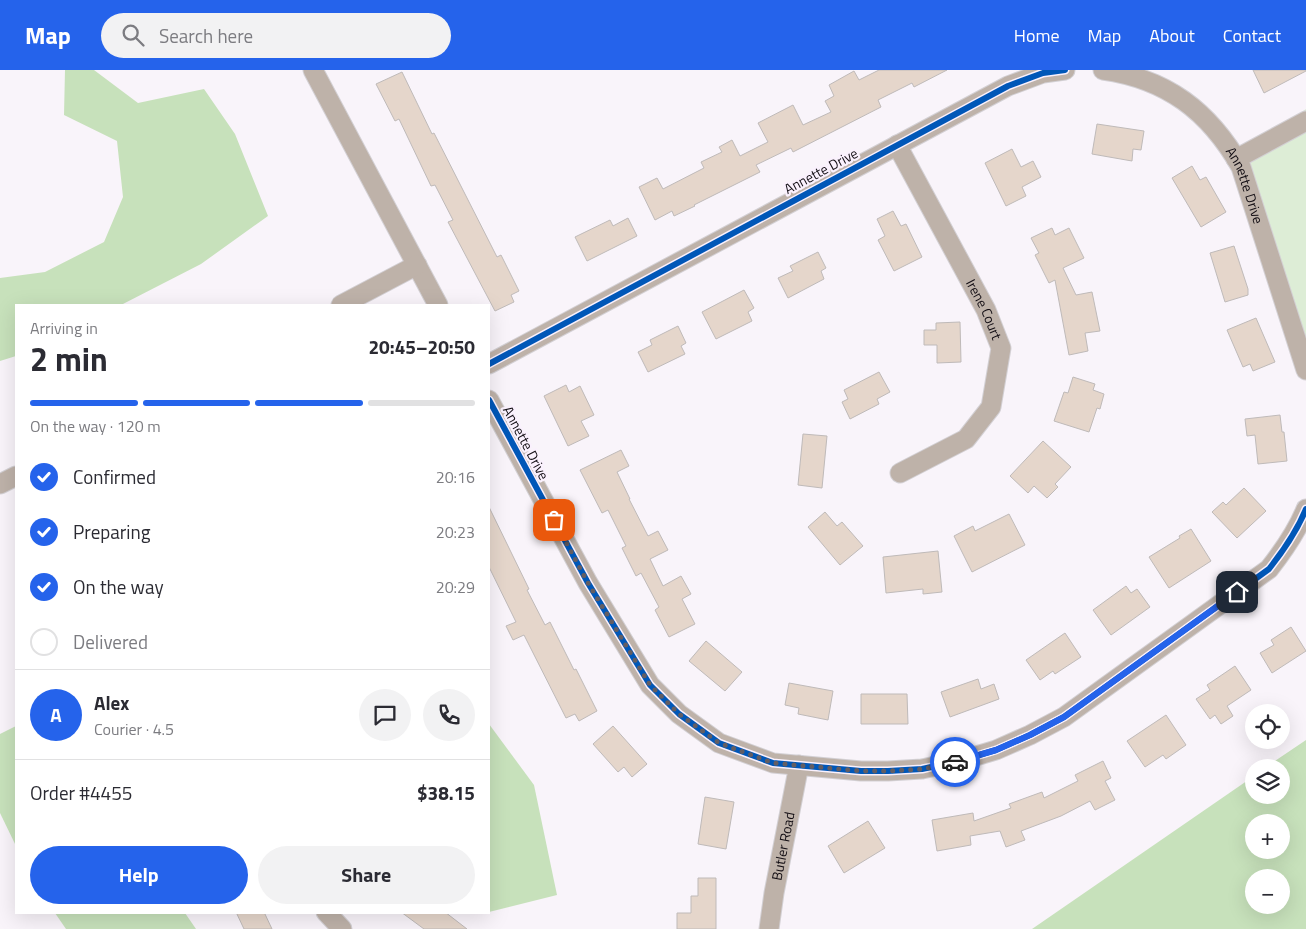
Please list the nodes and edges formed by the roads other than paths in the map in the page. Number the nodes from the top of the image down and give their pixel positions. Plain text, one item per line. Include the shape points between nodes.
1 (313, 70) edge
2 (1064, 70) edge
3 (1102, 70) edge
4 (1306, 121) edge
5 (897, 145) junction
6 (1236, 160) junction
7 (417, 265) junction
8 (343, 304) edge
9 (437, 304) edge
10 (490, 363) edge
11 (1306, 370) edge
12 (490, 402) edge
13 (900, 474) dead end
14 (15, 476) edge
15 (0, 484) edge
16 (1306, 509) edge
17 (799, 765) junction
18 (328, 914) edge
19 (342, 929) edge
20 (769, 929) edge

1 - 7 street
2 - 5 street, Annette Drive via 1043,73 1008,86
3 - 6 street, Annette Drive via 1151,82 1183,100 1211,124
4 - 6 street
5 - 10 street, Annette Drive
5 - 13 street, Irene Court via 986,310 1001,348 991,407 966,439
6 - 11 street, Annette Drive via 1241,167
7 - 8 street
7 - 9 street
12 - 17 street, Annette Drive via 588,583 650,685 679,714 719,743 773,763
14 - 15 street
16 - 17 street, Annette Drive via 1293,536 1269,569 1095,696 1030,735 968,759 922,769 876,771
17 - 20 street, Butler Road
18 - 19 street

